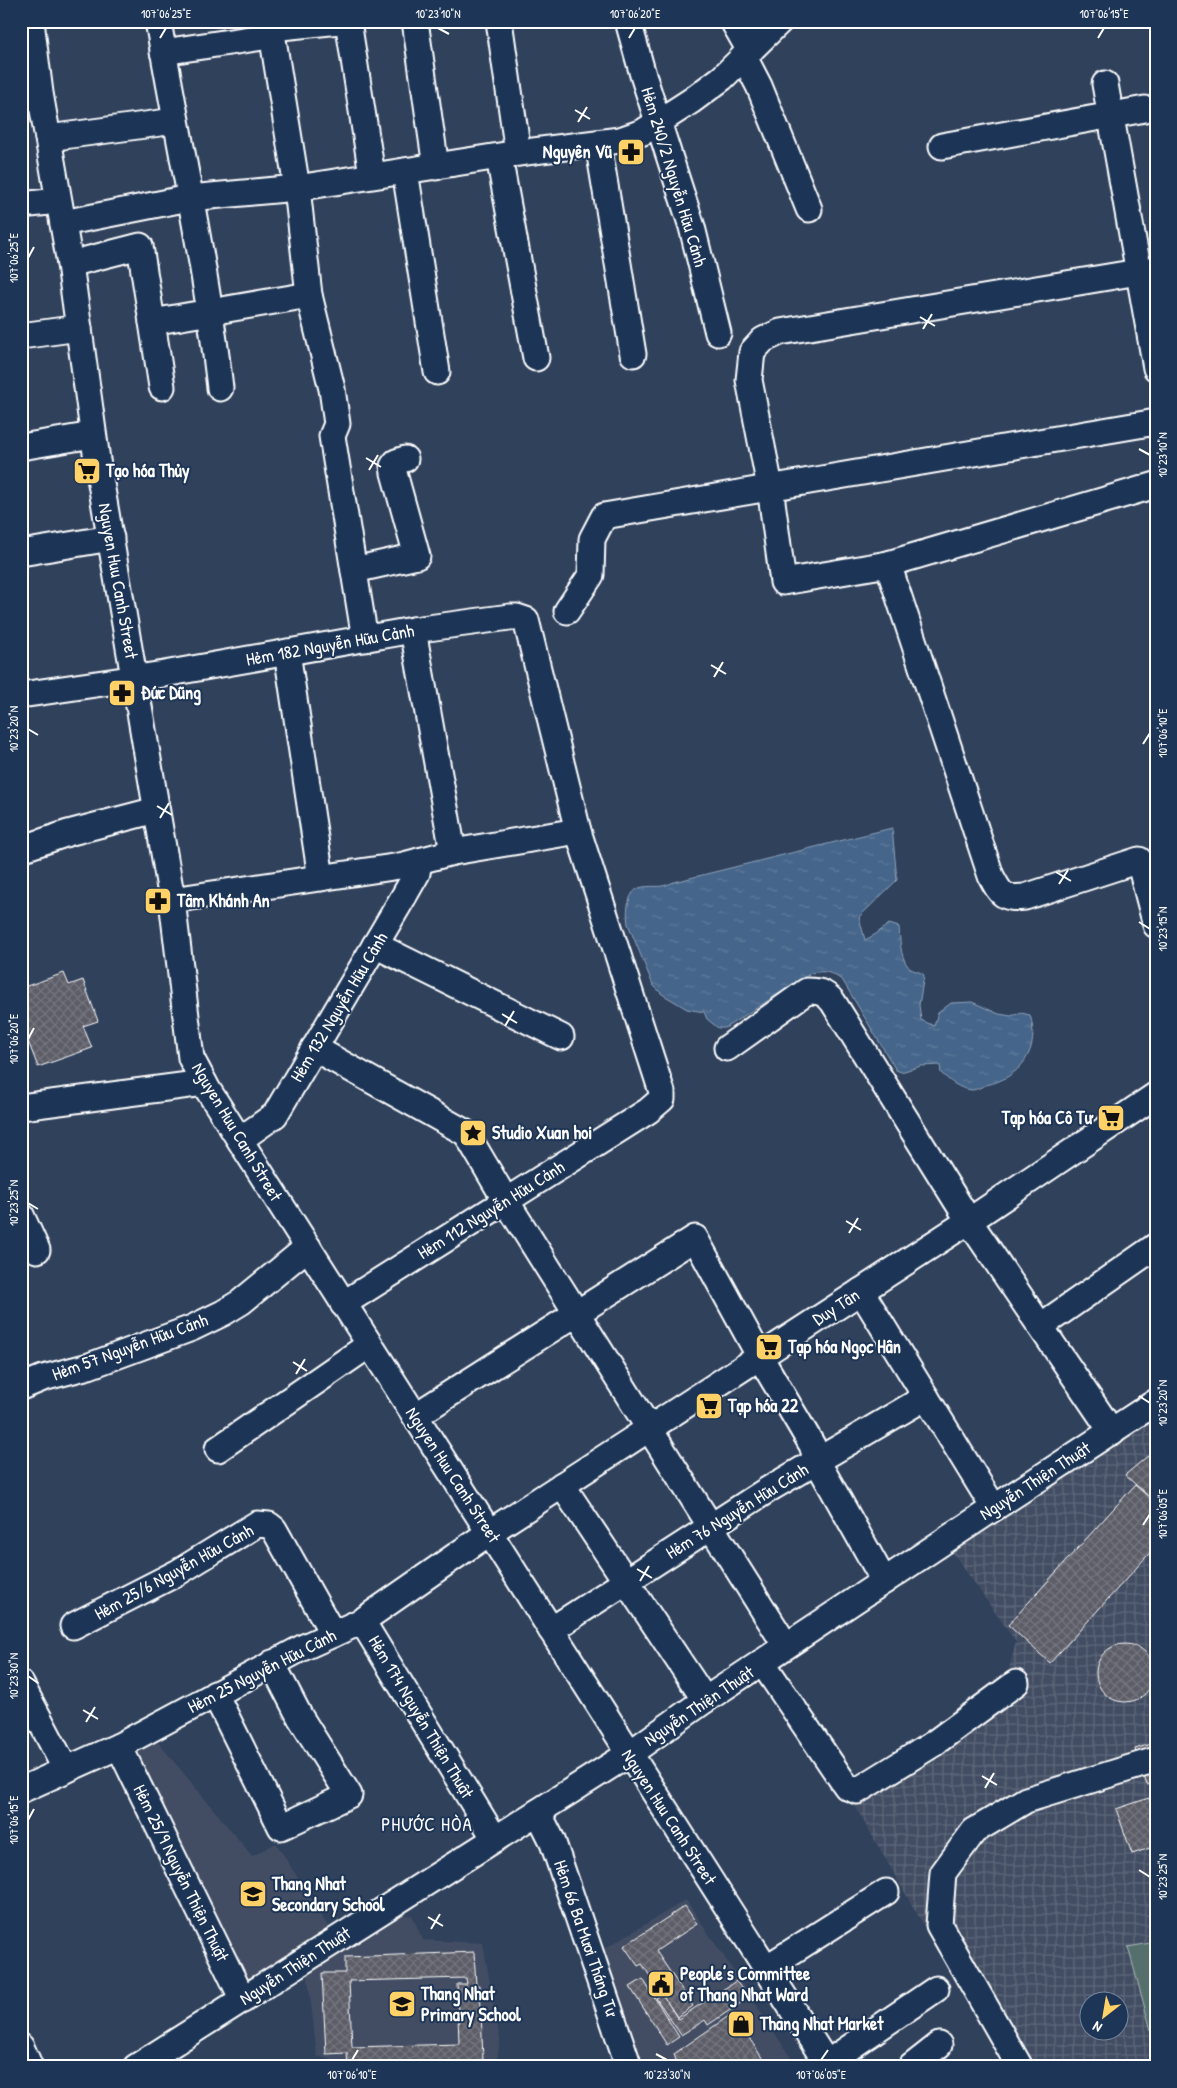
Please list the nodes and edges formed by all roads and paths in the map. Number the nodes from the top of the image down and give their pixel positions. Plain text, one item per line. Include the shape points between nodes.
1 (31, 21) edge
2 (158, 21) edge
3 (340, 21) edge
4 (348, 21) edge
5 (415, 21) edge
6 (499, 21) edge
7 (628, 21) edge
8 (733, 21) edge
9 (780, 21) edge
10 (270, 25) edge
11 (163, 52) junction
12 (747, 54) junction
13 (1105, 84) dead end
14 (31, 94) edge
15 (1145, 109) dead end
16 (1110, 116) junction
17 (175, 121) junction
18 (658, 124) junction
19 (48, 138) junction
20 (598, 143) junction
21 (942, 146) dead end
22 (509, 155) junction
23 (436, 167) junction
24 (405, 171) junction
25 (372, 175) junction
26 (297, 188) junction
27 (189, 198) junction
28 (21, 205) edge
29 (808, 209) dead end
30 (60, 212) junction
31 (70, 264) junction
32 (1147, 270) edge
33 (309, 295) junction
34 (212, 312) junction
35 (152, 322) junction
36 (78, 328) junction
37 (718, 333) dead end
38 (21, 336) edge
39 (633, 354) dead end
40 (536, 358) dead end
41 (1156, 368) edge
42 (437, 372) dead end
43 (162, 387) dead end
44 (220, 388) dead end
45 (1156, 422) edge
46 (93, 435) junction
47 (21, 447) edge
48 (405, 460) dead end
49 (1156, 485) edge
50 (770, 487) junction
51 (111, 538) junction
52 (21, 554) edge
53 (888, 564) junction
54 (354, 570) junction
55 (567, 611) dead end
56 (413, 630) junction
57 (366, 639) junction
58 (287, 652) junction
59 (134, 677) junction
60 (21, 695) edge
61 (156, 810) junction
62 (578, 831) junction
63 (21, 849) edge
64 (454, 852) junction
65 (1148, 858) edge
66 (419, 861) junction
67 (321, 878) junction
68 (172, 900) junction
69 (1156, 925) edge
70 (375, 945) junction
71 (561, 1036) dead end
72 (314, 1048) junction
73 (727, 1048) dead end
74 (204, 1083) junction
75 (1156, 1095) edge
76 (21, 1107) edge
77 (241, 1139) junction
78 (506, 1201) junction
79 (21, 1215) edge
80 (969, 1221) junction
81 (1156, 1246) edge
82 (308, 1248) junction
83 (37, 1250) dead end
84 (861, 1291) junction
85 (343, 1304) junction
86 (576, 1314) junction
87 (1041, 1326) junction
88 (369, 1345) junction
89 (760, 1357) junction
90 (21, 1386) edge
91 (926, 1397) junction
92 (1156, 1402) edge
93 (415, 1416) junction
94 (649, 1429) junction
95 (1112, 1432) junction
96 (218, 1449) dead end
97 (818, 1461) junction
98 (562, 1485) junction
99 (994, 1508) junction
100 (712, 1526) junction
101 (490, 1532) junction
102 (627, 1581) junction
103 (884, 1581) junction
104 (362, 1621) junction
105 (73, 1626) dead end
106 (550, 1630) junction
107 (333, 1634) junction
108 (786, 1646) junction
109 (762, 1662) junction
110 (272, 1663) junction
111 (1016, 1683) dead end
112 (21, 1684) edge
113 (215, 1694) junction
114 (705, 1700) junction
115 (119, 1746) junction
116 (629, 1754) junction
117 (1156, 1760) edge
118 (66, 1770) junction
119 (21, 1790) edge
120 (538, 1812) junction
121 (495, 1840) junction
122 (886, 1892) dead end
123 (766, 1968) junction
124 (936, 1990) dead end
125 (243, 2000) junction
126 (938, 2045) dead end
127 (21, 2047) edge
128 (828, 2065) edge
129 (30, 2067) edge
130 (136, 2067) edge
131 (629, 2067) edge
132 (911, 2067) edge
133 (1020, 2067) edge

1 - 14 street, Nguyen Huu Canh Street
2 - 11 street
3 - 10 street
4 - 25 street
5 - 23 street
6 - 22 street
7 - 18 street, Hẻm 240/2 Nguyễn Hữu Cảnh
8 - 12 street
9 - 12 street
10 - 11 street via 263,37
10 - 26 street
11 - 17 street
12 - 18 street via 722,78
12 - 29 street
13 - 16 street
14 - 19 street, Nguyen Huu Canh Street
15 - 16 street
16 - 21 street
16 - 32 street
17 - 19 street
17 - 27 street
18 - 20 street via 620,140
18 - 37 street, Hẻm 240/2 Nguyễn Hữu Cảnh via 692,228
19 - 30 street, Nguyen Huu Canh Street
20 - 22 street
20 - 39 street
22 - 23 street
22 - 40 street
23 - 24 street
24 - 25 street
24 - 42 street
25 - 26 street
26 - 27 street
26 - 33 street
27 - 30 street
27 - 34 street
28 - 30 street
30 - 31 street, Nguyen Huu Canh Street
31 - 35 street via 140,246
31 - 36 street, Nguyen Huu Canh Street
32 - 41 street
32 - 50 street via 780,332 763,340 752,352 749,380
33 - 34 street
33 - 54 street via 333,398 337,424 332,436
34 - 35 street
34 - 44 street
35 - 43 street
36 - 38 street
36 - 46 street, Nguyen Huu Canh Street
45 - 50 street
46 - 47 street
46 - 51 street, Nguyen Huu Canh Street
48 - 54 street via 393,466 417,556
49 - 53 street
50 - 53 street via 784,582
50 - 55 street via 604,516 592,539 591,575
51 - 52 street
51 - 59 street, Nguyen Huu Canh Street
53 - 65 street via 991,876 1003,896 1025,897
54 - 57 street
56 - 57 street, Hẻm 182 Nguyễn Hữu Cảnh
56 - 62 street, Hẻm 182 Nguyễn Hữu Cảnh via 510,617 526,620
56 - 64 street
57 - 58 street, Hẻm 182 Nguyễn Hữu Cảnh
58 - 59 street, Hẻm 182 Nguyễn Hữu Cảnh
58 - 67 street
59 - 60 street, Hẻm 182 Nguyễn Hữu Cảnh
59 - 61 street, Nguyen Huu Canh Street
61 - 63 street
61 - 68 street, Nguyen Huu Canh Street
62 - 64 street
62 - 78 street, Hẻm 112 Nguyễn Hữu Cảnh via 662,1098 648,1111
64 - 66 street
65 - 69 street
66 - 67 street
66 - 70 street, Hẻm 132 Nguyễn Hữu Cảnh via 417,873
67 - 68 street
68 - 74 street, Nguyen Huu Canh Street via 191,1058
70 - 71 street
70 - 72 street, Hẻm 132 Nguyễn Hữu Cảnh
72 - 77 street, Hẻm 132 Nguyễn Hữu Cảnh via 275,1115
72 - 78 street via 466,1133
73 - 80 street via 806,991 826,994
74 - 76 street
74 - 77 street, Nguyen Huu Canh Street
75 - 80 street, Duy Tân
77 - 82 street, Nguyen Huu Canh Street
78 - 85 street, Hẻm 112 Nguyễn Hữu Cảnh
78 - 86 street
79 - 83 street
80 - 84 street, Duy Tân
80 - 87 street
81 - 87 street
82 - 85 street, Nguyen Huu Canh Street
82 - 90 street, Hẻm 57 Nguyễn Hữu Cảnh via 241,1302 192,1328 89,1366
84 - 89 street, Duy Tân
84 - 91 street
85 - 88 street, Nguyen Huu Canh Street
86 - 89 street via 695,1238
86 - 93 street
86 - 94 street
87 - 95 street
88 - 93 street, Nguyen Huu Canh Street
88 - 96 street
89 - 94 street, Duy Tân
89 - 97 street via 812,1445
91 - 97 street, Hẻm 76 Nguyễn Hữu Cảnh
91 - 99 street
92 - 95 street, Nguyễn Thiện Thuật
93 - 101 street, Nguyen Huu Canh Street
94 - 98 street, Duy Tân
94 - 100 street
95 - 99 street, Nguyễn Thiện Thuật
97 - 100 street, Hẻm 76 Nguyễn Hữu Cảnh
97 - 103 street
98 - 101 street, Duy Tân
98 - 102 street
99 - 103 street, Nguyễn Thiện Thuật
100 - 102 street, Hẻm 76 Nguyễn Hữu Cảnh
100 - 108 street
101 - 104 street, Hẻm 25 Nguyễn Hữu Cảnh
101 - 106 street, Nguyen Huu Canh Street
102 - 106 street, Hẻm 76 Nguyễn Hữu Cảnh
102 - 114 street
103 - 108 street, Nguyễn Thiện Thuật
104 - 107 street, Hẻm 25 Nguyễn Hữu Cảnh
104 - 121 street, Hẻm 174 Nguyễn Thiện Thuật
105 - 107 street, Hẻm 25/6 Nguyễn Hữu Cảnh via 176,1573 257,1524 263,1524 274,1529
106 - 116 street, Nguyen Huu Canh Street
107 - 110 street, Hẻm 25 Nguyễn Hữu Cảnh
108 - 109 street, Nguyễn Thiện Thuật
109 - 111 street via 847,1787 857,1791 933,1744
109 - 114 street, Nguyễn Thiện Thuật
110 - 113 street, Hẻm 25 Nguyễn Hữu Cảnh
110 - 113 street via 300,1717 349,1795 280,1827
112 - 118 street
113 - 115 street, Hẻm 25 Nguyễn Hữu Cảnh
114 - 116 street, Nguyễn Thiện Thuật
115 - 118 street, Hẻm 25 Nguyễn Hữu Cảnh
115 - 125 street, Hẻm 25/9 Nguyễn Thiện Thuật
116 - 120 street, Nguyễn Thiện Thuật
116 - 123 street, Nguyen Huu Canh Street
117 - 133 street via 1026,1800 974,1831 943,1873 939,1924
118 - 119 street, Hẻm 25 Nguyễn Hữu Cảnh
120 - 121 street, Nguyễn Thiện Thuật
120 - 131 street, Hẻm 66 Ba Mươi Tháng Tư via 552,1840
121 - 125 street, Nguyễn Thiện Thuật
122 - 123 street
123 - 128 street, Nguyen Huu Canh Street
124 - 128 street
125 - 130 street, Nguyễn Thiện Thuật
126 - 132 street
127 - 129 street

